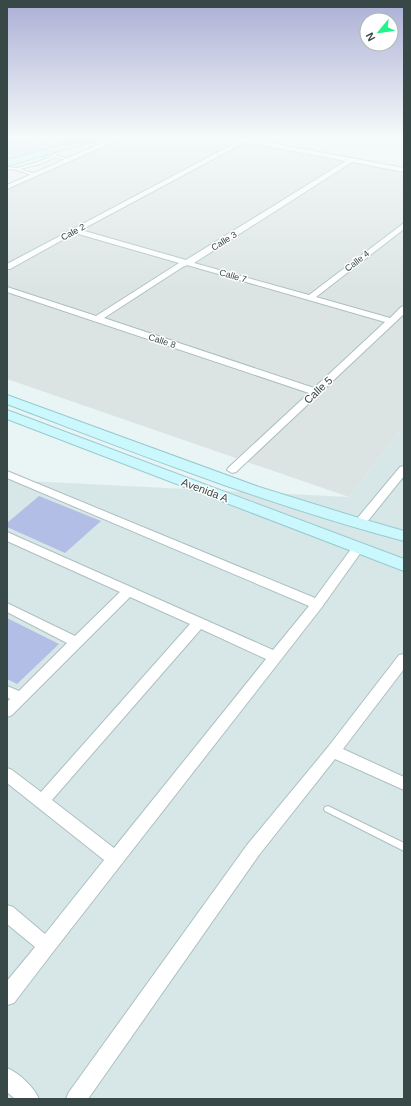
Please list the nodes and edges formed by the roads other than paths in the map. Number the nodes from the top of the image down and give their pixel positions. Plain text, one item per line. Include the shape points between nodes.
1 (152, 190) edge
2 (305, 190) edge
3 (404, 225) edge
4 (75, 231) junction
5 (186, 263) junction
6 (7, 267) edge
7 (7, 289) edge
8 (310, 298) junction
9 (404, 309) edge
10 (96, 319) junction
11 (391, 321) junction
12 (317, 392) junction
13 (7, 400) edge
14 (7, 414) edge
15 (232, 470) dead end
16 (7, 474) edge
17 (402, 475) edge
18 (359, 524) junction
19 (7, 536) edge
20 (404, 536) edge
21 (358, 548) junction
22 (404, 565) edge
23 (128, 591) junction
24 (317, 604) junction
25 (7, 607) edge
26 (199, 623) junction
27 (76, 642) junction
28 (275, 657) junction
29 (404, 659) edge
30 (7, 691) edge
31 (20, 698) junction
32 (7, 711) edge
33 (333, 752) junction
34 (7, 774) edge
35 (404, 784) edge
36 (42, 801) junction
37 (328, 808) dead end
38 (404, 847) edge
39 (115, 859) junction
40 (7, 913) edge
41 (47, 946) junction
42 (7, 996) edge
43 (7, 1078) edge
44 (29, 1099) edge
45 (76, 1099) edge

1 - 4 street, Cale 2
2 - 5 street, Calle 3
3 - 8 street, Calle 4
4 - 5 street, Calle 7
4 - 6 street, Cale 2
5 - 8 street, Calle 7
5 - 10 street, Calle 3
7 - 10 street, Calle 8
8 - 11 street, Calle 7
9 - 11 street, Calle 5
10 - 12 street, Calle 8
11 - 12 street, Calle 5
12 - 15 street, Calle 5
13 - 18 street, Avenida A via 224,480
14 - 21 street, Avenida A
16 - 24 street
17 - 18 street
18 - 20 street, Avenida A
19 - 23 street
21 - 22 street, Avenida A
21 - 24 street
23 - 26 street
23 - 27 street
24 - 28 street
25 - 27 street
26 - 28 street
26 - 36 street
27 - 31 street
28 - 39 street
29 - 33 street
30 - 31 street
31 - 32 street
33 - 35 street
33 - 45 street via 253,850
34 - 36 street
36 - 39 street
37 - 38 lane
39 - 41 street
40 - 41 street
41 - 42 street
43 - 44 street

